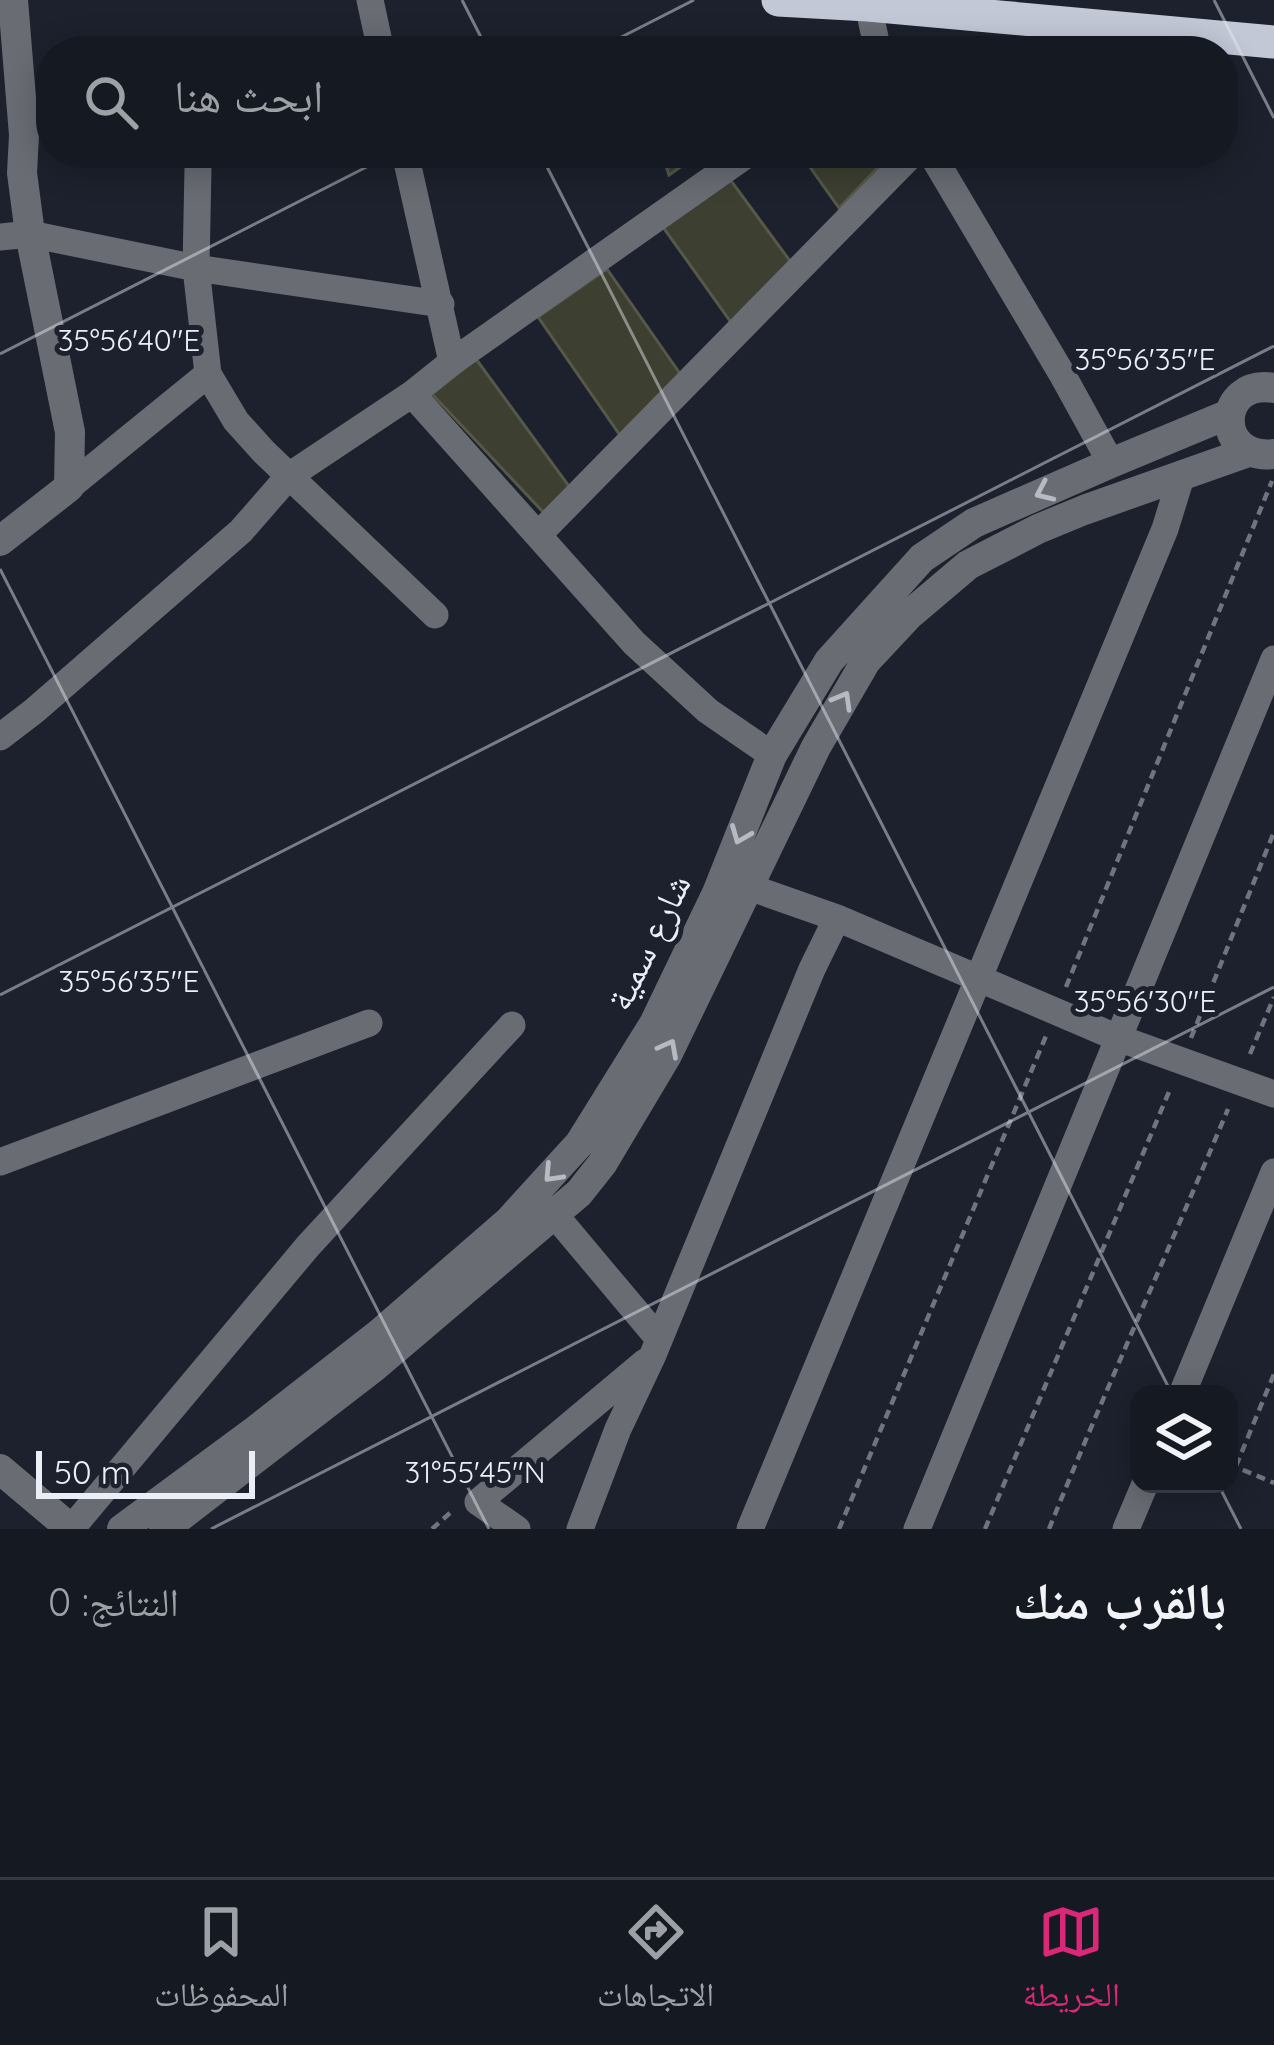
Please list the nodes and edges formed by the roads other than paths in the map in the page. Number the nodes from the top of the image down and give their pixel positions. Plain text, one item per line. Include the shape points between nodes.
1 (13, 0) edge
2 (370, 0) edge
3 (778, 0) edge
4 (868, 5) junction
5 (378, 36) edge
6 (875, 36) edge
7 (1199, 36) edge
8 (1238, 40) edge
9 (1274, 43) edge
10 (0, 140) edge
11 (198, 168) edge
12 (409, 168) edge
13 (727, 168) edge
14 (898, 168) edge
15 (940, 168) edge
16 (22, 173) junction
17 (15, 235) edge
18 (196, 268) junction
19 (441, 304) junction
20 (452, 362) junction
21 (208, 374) junction
22 (1273, 385) edge
23 (412, 394) junction
24 (1229, 414) junction
25 (1261, 453) edge
26 (1111, 463) junction
27 (1182, 474) junction
28 (289, 476) junction
29 (69, 488) junction
30 (538, 535) junction
31 (0, 542) edge
32 (435, 615) dead end
33 (1274, 659) edge
34 (0, 737) edge
35 (772, 755) junction
36 (749, 887) junction
37 (837, 918) junction
38 (979, 981) junction
39 (369, 1023) dead end
40 (512, 1025) dead end
41 (1118, 1037) junction
42 (1274, 1094) edge
43 (0, 1162) edge
44 (1274, 1172) edge
45 (554, 1214) junction
46 (655, 1348) junction
47 (1186, 1385) edge
48 (0, 1469) edge
49 (1141, 1493) edge
50 (71, 1529) edge
51 (122, 1529) edge
52 (164, 1529) edge
53 (517, 1529) edge
54 (580, 1529) edge
55 (750, 1529) edge
56 (916, 1529) edge
57 (1126, 1529) edge

1 - 16 street
2 - 5 street
3 - 4 highway
4 - 6 street
4 - 7 highway
8 - 9 highway
10 - 16 street
11 - 18 street
12 - 19 street
13 - 20 street
14 - 30 street
15 - 26 street
16 - 17 street
17 - 18 street
17 - 29 street via 70,432
18 - 19 street
18 - 21 street
19 - 20 street
20 - 23 street
21 - 28 street via 236,421
21 - 29 street
22 - 24 street, شارع سمية via 1244,392
23 - 28 street
23 - 30 street
24 - 25 street via 1236,442
24 - 26 street, شارع سمية
25 - 27 street, شارع سمية
26 -> 35 street, شارع سمية via 974,524 922,558 829,662
36 -> 27 street, شارع سمية via 866,661 909,615 1003,547
27 - 38 street
28 - 32 street
28 - 34 street via 241,531
29 - 31 street
30 - 35 street via 634,643 708,711
33 - 41 street
35 -> 51 street, شارع سمية via 663,1006 580,1144 508,1221 380,1333
36 - 37 street
45 -> 36 street, شارع سمية via 613,1146
37 - 38 street
37 - 46 street
38 - 41 street
38 - 55 street
39 - 43 street
40 - 50 street via 308,1246
41 - 42 street
41 - 56 street
44 - 47 street
45 - 46 street
45 - 52 street, شارع سمية
46 - 53 street via 478,1502
46 - 54 street
48 - 50 street
49 - 57 street

